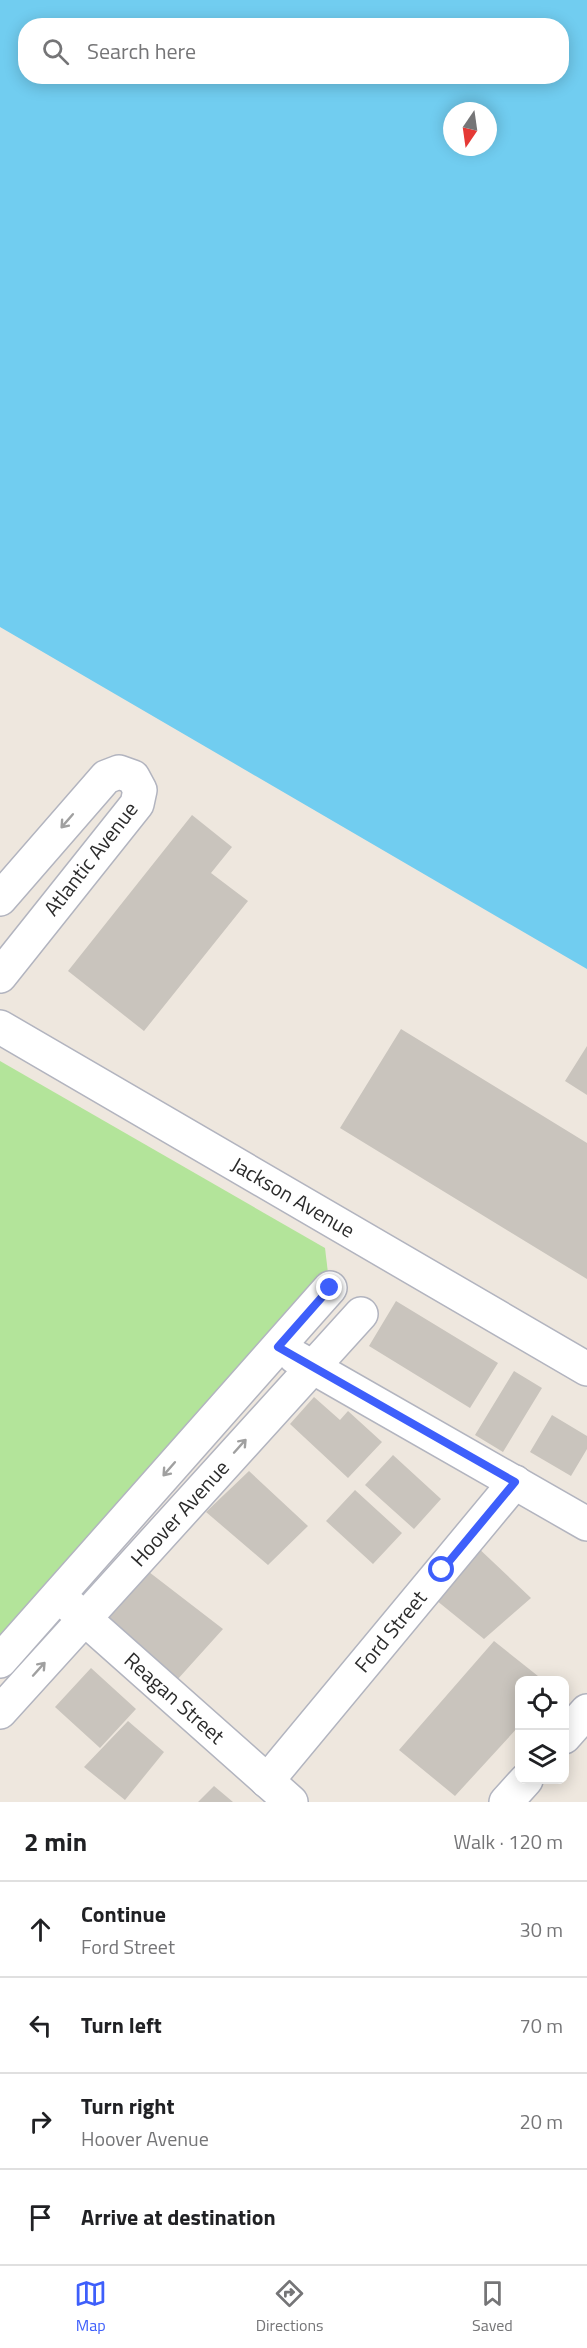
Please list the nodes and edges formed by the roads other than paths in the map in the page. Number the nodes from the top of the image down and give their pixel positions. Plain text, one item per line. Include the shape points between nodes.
1 (0, 899) edge
2 (0, 976) edge
3 (0, 1027) edge
4 (330, 1288) dead end
5 (361, 1314) dead end
6 (278, 1347) junction
7 (313, 1367) junction
8 (587, 1369) edge
9 (515, 1482) junction
10 (587, 1524) edge
11 (58, 1596) junction
12 (85, 1619) junction
13 (0, 1661) edge
14 (587, 1711) edge
15 (0, 1712) edge
16 (569, 1731) edge
17 (279, 1792) edge

2 -> 1 street, Atlantic Avenue via 137,804 140,790 133,777 119,772 106,777
3 - 8 street, Jackson Avenue
4 - 6 street, Hoover Avenue
5 - 7 street, Hoover Avenue
6 - 7 street
6 -> 11 street, Hoover Avenue
7 - 9 street
12 -> 7 street, Hoover Avenue
9 - 10 street
9 - 17 street, Ford Street
11 - 12 street, Reagan Street
11 - 13 street, Hoover Avenue
15 -> 12 street, Hoover Avenue
12 - 17 street, Reagan Street
14 - 16 street

